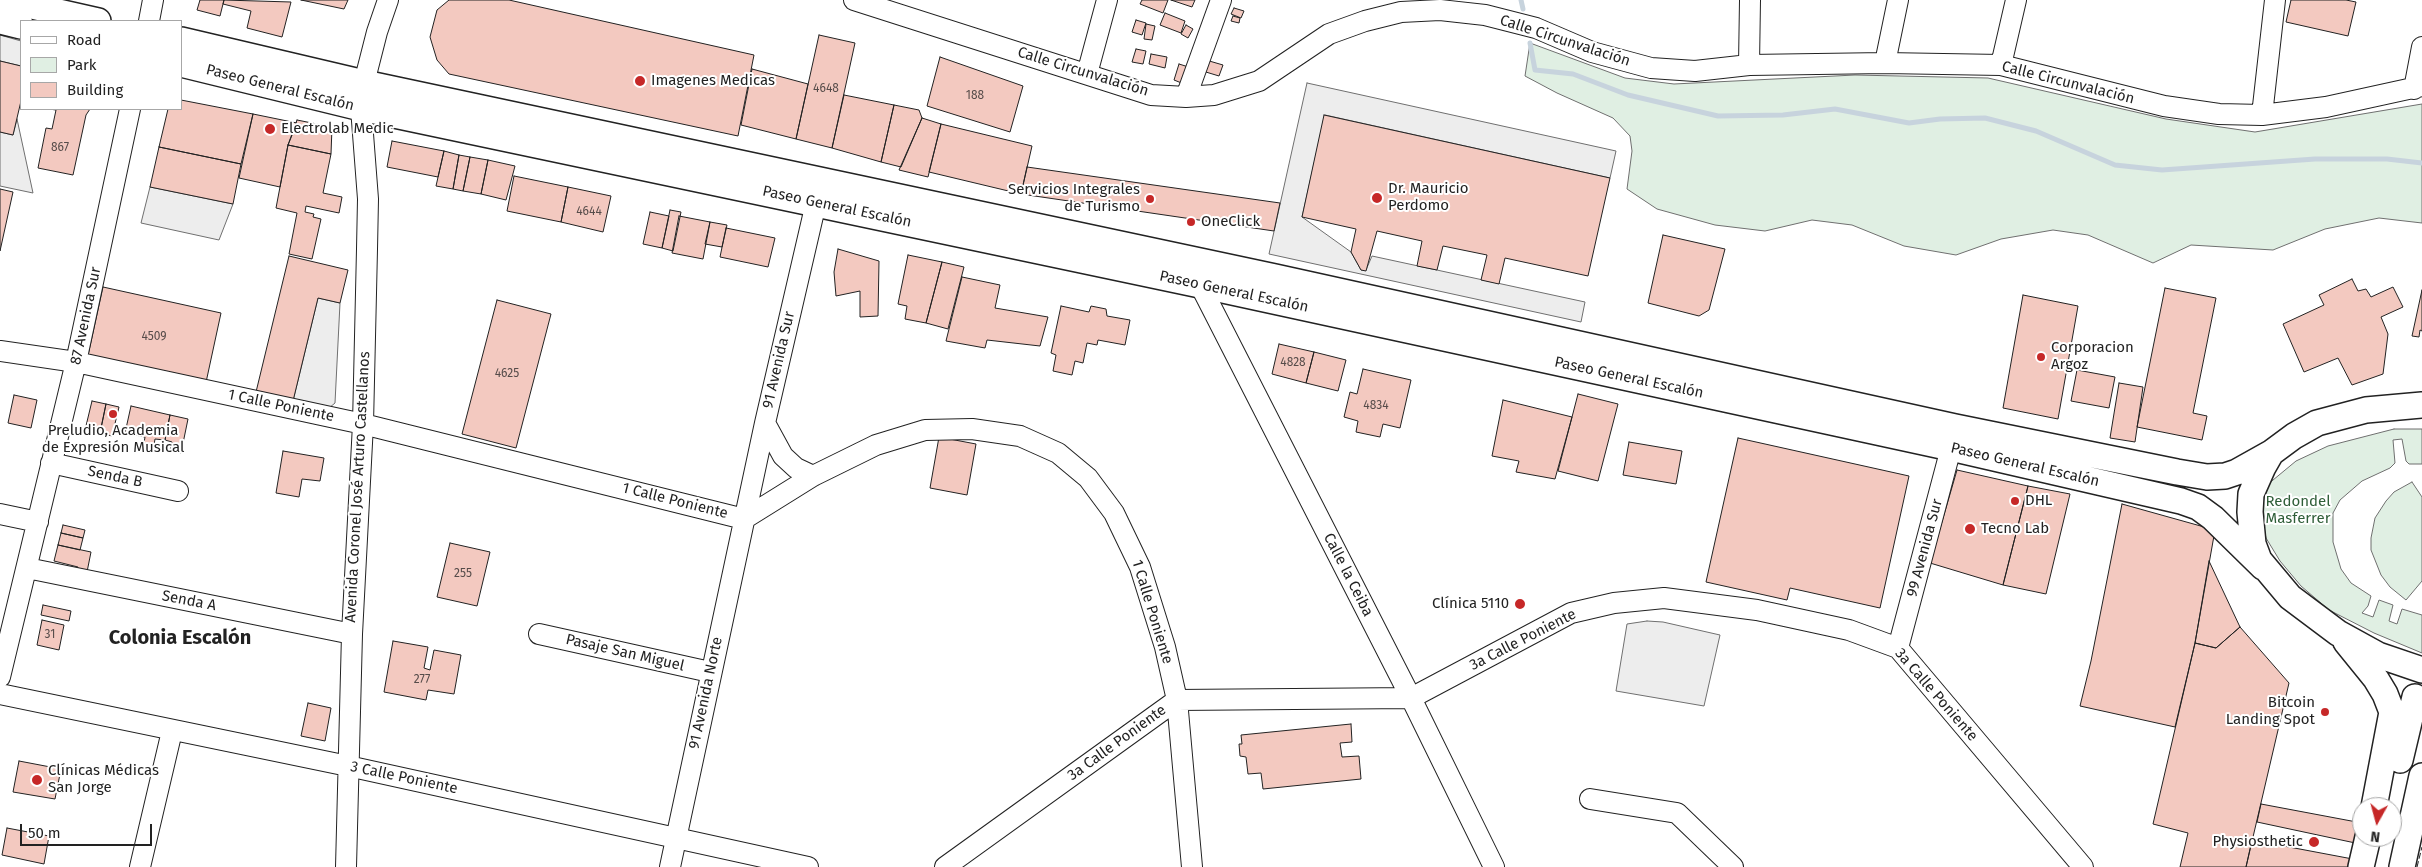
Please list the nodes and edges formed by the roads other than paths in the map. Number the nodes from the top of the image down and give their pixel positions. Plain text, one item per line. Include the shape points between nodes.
1 (6, 0) edge
2 (154, 0) edge
3 (388, 0) edge
4 (854, 0) edge
5 (1107, 0) edge
6 (1221, 0) edge
7 (1750, 0) edge
8 (1898, 0) edge
9 (2016, 0) edge
10 (2270, 1) edge
11 (94, 20) edge
12 (149, 20) edge
13 (0, 21) edge
14 (20, 26) edge
15 (182, 40) edge
16 (2422, 47) edge
17 (1886, 63) junction
18 (182, 64) edge
19 (1749, 65) junction
20 (2001, 65) junction
21 (1087, 74) junction
22 (364, 83) junction
23 (2418, 87) edge
24 (1186, 97) junction
25 (361, 108) junction
26 (130, 110) edge
27 (2262, 116) junction
28 (816, 203) junction
29 (1200, 285) junction
30 (0, 351) edge
31 (76, 362) junction
32 (2422, 405) edge
33 (765, 423) junction
34 (364, 424) junction
35 (1951, 448) junction
36 (2271, 453) junction
37 (51, 463) junction
38 (813, 476) junction
39 (178, 491) dead end
40 (0, 514) edge
41 (744, 518) junction
42 (38, 522) junction
43 (2263, 567) junction
44 (27, 568) junction
45 (2338, 633) junction
46 (352, 634) junction
47 (540, 634) dead end
48 (1898, 648) junction
49 (2422, 670) edge
50 (710, 672) junction
51 (0, 677) edge
52 (0, 694) edge
53 (2415, 697) dead end
54 (1411, 698) junction
55 (1177, 700) junction
56 (172, 731) junction
57 (348, 766) junction
58 (2422, 776) edge
59 (2376, 797) edge
60 (2391, 797) edge
61 (1590, 799) dead end
62 (676, 838) junction
63 (2366, 847) edge
64 (2381, 847) edge
65 (140, 867) edge
66 (346, 867) edge
67 (670, 867) edge
68 (808, 867) edge
69 (946, 867) edge
70 (1192, 867) edge
71 (1494, 867) edge
72 (1733, 867) edge
73 (2083, 867) edge
74 (2361, 867) edge
75 (2376, 867) edge
76 (2402, 867) edge

1 - 11 main road
2 - 12 street
3 - 22 street, Avenida Coronel José Arturo Castellanos
4 - 21 street, Calle Circunvalación
5 - 21 street
6 - 24 street
7 - 19 street
8 - 17 street
9 - 20 street
10 - 27 street
13 - 14 main road
15 - 22 main road, Paseo General Escalón
16 - 23 street
17 - 19 street, Calle Circunvalación
17 - 20 street, Calle Circunvalación
18 - 25 main road, Paseo General Escalón
19 - 24 street, Calle Circunvalación via 1695,71 1651,68 1592,52 1536,28 1485,15 1440,10 1401,12 1329,34 1259,81 1214,95
20 - 27 street, Calle Circunvalación via 2164,106
21 - 24 street, Calle Circunvalación via 1151,95
22 - 25 street, Avenida Coronel José Arturo Castellanos
22 - 36 main road, Paseo General Escalón via 2176,472 2225,476
23 - 27 street, Calle Circunvalación via 2326,107
25 - 28 main road, Paseo General Escalón
25 - 34 street, Avenida Coronel José Arturo Castellanos via 368,199
26 - 31 street, 87 Avenida Sur
28 - 29 main road, Paseo General Escalón
28 - 33 street, 91 Avenida Sur
29 - 35 main road, Paseo General Escalón
29 - 54 street, Calle la Ceiba
30 - 31 street, 1 Calle Poniente
31 - 34 street, 1 Calle Poniente
31 - 37 street, 87 Avenida Sur
32 - 36 main road, Paseo General Escalón via 2366,410 2317,423
33 - 38 street via 783,456 796,468
33 - 41 street, 91 Avenida Sur
34 - 41 street, 1 Calle Poniente
34 - 46 street, Avenida Coronel José Arturo Castellanos
35 - 43 main road, Paseo General Escalón via 2198,507
35 - 48 street, 99 Avenida Sur
36 - 43 main road via 2251,494 2253,544
37 - 39 street, Senda B
37 - 42 street, 87 Avenida Sur
38 - 41 street, 1 Calle Poniente
38 - 55 street, 1 Calle Poniente via 876,445 925,430 972,429 1020,436 1058,453 1088,478 1114,513 1140,567 1165,647
40 - 42 street
41 - 50 street, 91 Avenida Norte
42 - 44 street, 87 Avenida Sur
43 - 45 main road, Paseo General Escalón via 2290,596
44 - 46 street, Senda A
44 - 51 street, 87 Avenida Sur
45 - 49 main road via 2378,654
45 - 59 main road via 2376,679 2392,712
46 - 57 street, Avenida Coronel José Arturo Castellanos
47 - 50 street, Pasaje San Miguel
48 - 54 street, 3a Calle Poniente via 1849,630 1757,610 1664,598 1614,603 1571,613
48 - 73 street, 3a Calle Poniente
50 - 62 street, 91 Avenida Norte
52 - 56 street, 3 Calle Poniente
53 - 60 main road
54 - 55 street, 3a Calle Poniente
54 - 71 street, Calle la Ceiba
55 - 69 street, 3a Calle Poniente
55 - 70 street, 1 Calle Poniente
56 - 57 street, 3 Calle Poniente
56 - 65 street
57 - 62 street, 3 Calle Poniente
57 - 66 street, Avenida Coronel José Arturo Castellanos
58 - 76 main road
61 - 72 street via 1677,814
62 - 67 street, 91 Avenida Norte
62 - 68 street, 3 Calle Poniente
63 - 74 main road
64 - 75 main road

